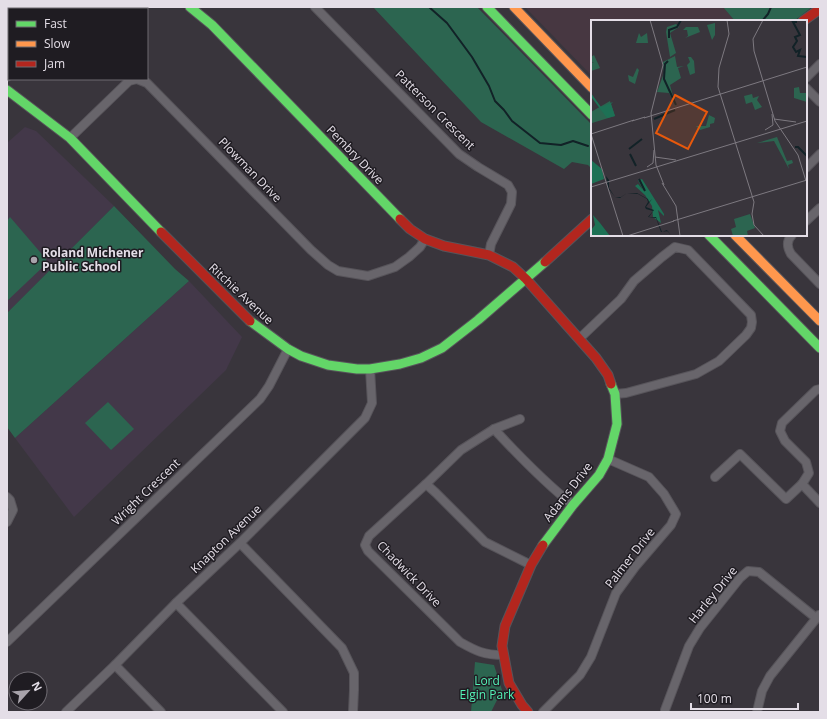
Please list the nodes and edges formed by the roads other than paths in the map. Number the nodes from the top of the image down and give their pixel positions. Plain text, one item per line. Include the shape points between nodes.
1 (190, 7) edge
2 (315, 7) edge
3 (487, 7) edge
4 (514, 7) edge
5 (820, 9) edge
6 (804, 20) edge
7 (820, 64) edge
8 (807, 77) edge
9 (133, 80) edge
10 (140, 80) edge
11 (591, 87) edge
12 (807, 89) edge
13 (7, 90) edge
14 (820, 102) edge
15 (591, 113) edge
16 (70, 138) junction
17 (820, 154) edge
18 (807, 167) edge
19 (820, 208) edge
20 (807, 220) edge
21 (591, 221) edge
22 (710, 236) edge
23 (736, 236) edge
24 (791, 236) edge
25 (425, 239) junction
26 (488, 255) junction
27 (526, 280) junction
28 (820, 284) edge
29 (820, 321) edge
30 (580, 338) junction
31 (820, 348) edge
32 (288, 349) junction
33 (370, 369) junction
34 (820, 389) edge
35 (615, 394) junction
36 (520, 419) dead end
37 (494, 429) junction
38 (608, 459) junction
39 (715, 477) dead end
40 (426, 484) junction
41 (802, 484) junction
42 (7, 496) edge
43 (820, 503) edge
44 (573, 505) junction
45 (7, 522) edge
46 (240, 543) junction
47 (531, 565) junction
48 (176, 603) junction
49 (818, 616) edge
50 (7, 642) edge
51 (503, 655) junction
52 (116, 665) junction
53 (66, 712) edge
54 (161, 712) edge
55 (283, 712) edge
56 (353, 712) edge
57 (528, 712) edge
58 (543, 712) edge
59 (665, 712) edge
60 (757, 712) edge

1 - 25 street, Pembry Drive via 212,25 410,229
2 - 26 street, Patterson Crescent via 459,154 508,185 512,192 511,204
3 - 15 street
4 - 11 street
5 - 6 street
7 - 8 street
9 - 16 street, Plowman Drive
10 - 25 street, Plowman Drive via 147,83 311,250 338,271 368,276 395,267 420,247
12 - 14 street
13 - 16 street, Ritchie Avenue
16 - 32 street, Ritchie Avenue via 248,320
17 - 18 street
19 - 20 street
21 - 27 street, Ritchie Avenue
22 - 31 street
23 - 29 street
24 - 28 street via 787,243 790,254
25 - 26 street, Pembry Drive via 444,246
26 - 27 street, Pembry Drive via 514,267
27 - 30 street, Adams Drive
27 - 33 street, Ritchie Avenue via 442,348 421,358
30 - 35 street, Adams Drive via 608,375
30 - 35 street via 621,299 634,281 675,247 688,250 751,315 751,328 719,361 696,374
32 - 33 street, Ritchie Avenue via 328,365
32 - 50 street, Wright Crescent via 260,399
33 - 46 street, Knapton Avenue via 372,403 366,418
34 - 41 street via 782,423 780,431 785,441 806,462 809,472
35 - 38 street, Adams Drive via 617,424
36 - 37 street, Chadwick Drive
37 - 40 street, Chadwick Drive via 461,450
37 - 44 street via 537,474
38 - 44 street, Adams Drive via 599,475
38 - 58 street, Palmer Drive via 649,477 664,494 676,514 671,525 616,593 591,656 580,675
39 - 41 street via 740,454 786,499
40 - 47 street via 484,542
40 - 51 street, Chadwick Drive via 369,536 365,545 368,551 460,642 476,651
41 - 43 street
42 - 45 street via 13,510
44 - 47 street, Adams Drive
46 - 48 street, Knapton Avenue
46 - 56 street via 342,648 354,673
47 - 51 street, Adams Drive via 506,626
48 - 52 street, Knapton Avenue
48 - 55 street
49 - 59 street, Harley Drive via 759,572 748,571 700,628 689,646
49 - 60 street via 770,676 762,691
51 - 57 street, Adams Drive via 509,683
52 - 53 street, Knapton Avenue
52 - 54 street

